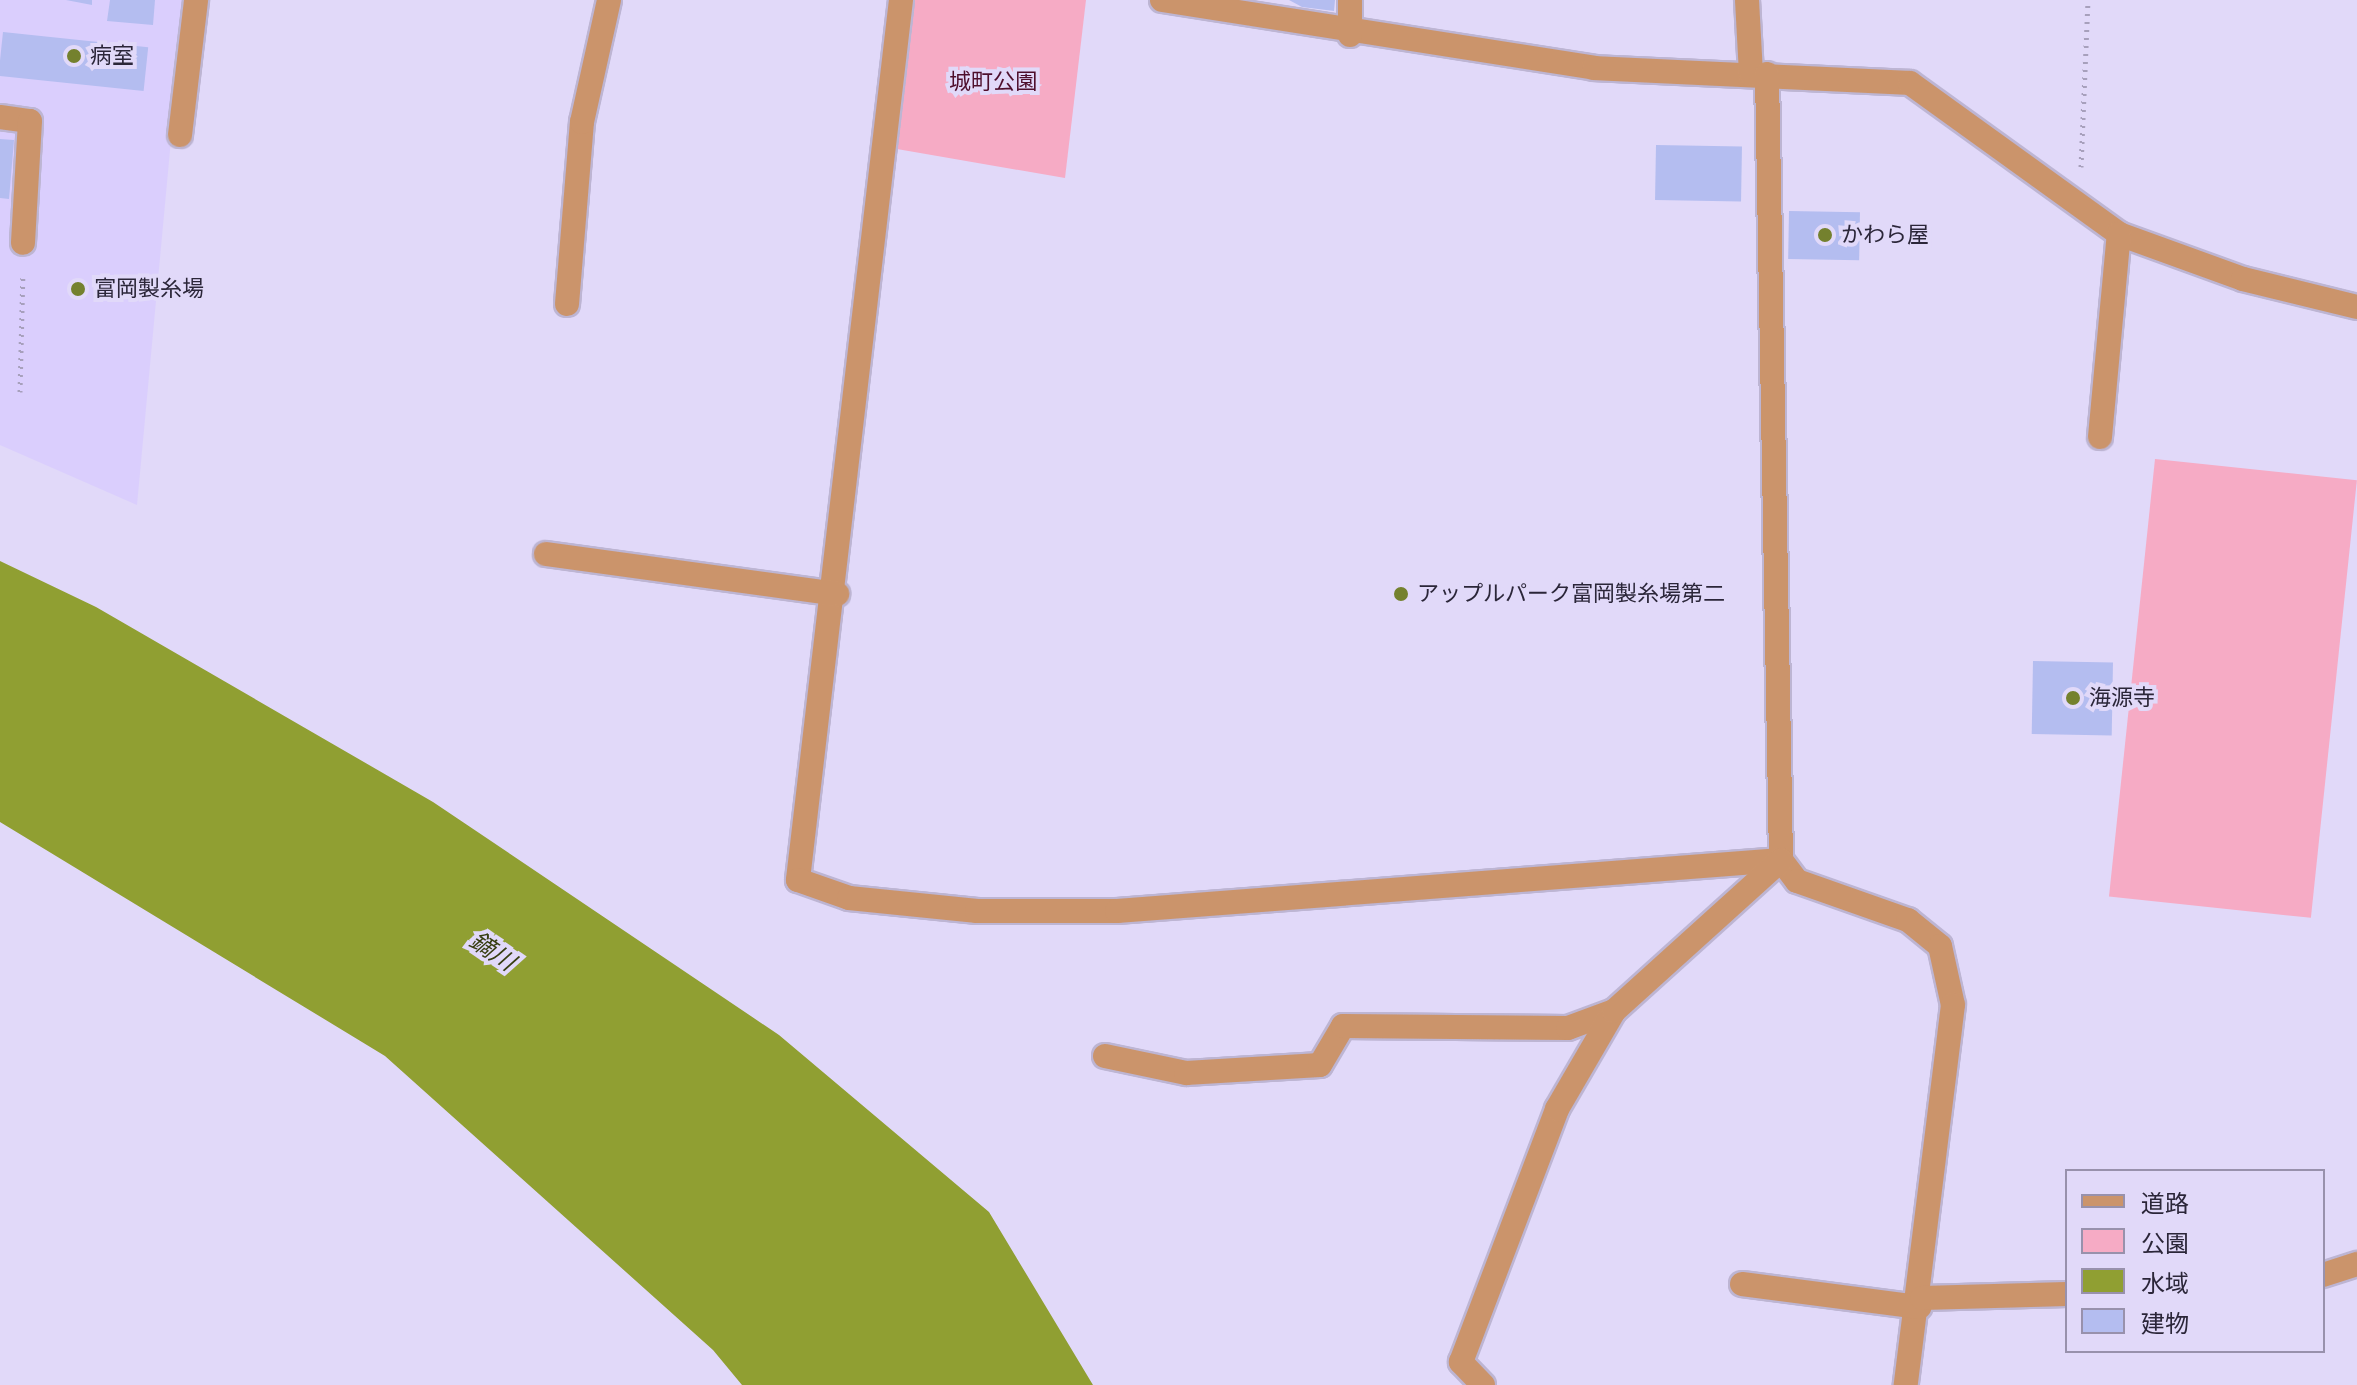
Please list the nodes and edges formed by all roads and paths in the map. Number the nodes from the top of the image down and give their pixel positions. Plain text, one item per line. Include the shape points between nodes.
1 (196, 0) edge
2 (609, 0) edge
3 (901, 0) edge
4 (1162, 0) edge
5 (1350, 0) edge
6 (1747, 0) edge
7 (2088, 0) edge
8 (1350, 35) junction
9 (1759, 74) junction
10 (0, 117) edge
11 (180, 135) dead end
12 (2077, 209) junction
13 (2119, 234) junction
14 (23, 243) joint
15 (567, 304) dead end
16 (2357, 307) edge
17 (20, 392) dead end
18 (2100, 437) dead end
19 (546, 554) dead end
20 (837, 594) junction
21 (1781, 860) junction
22 (1614, 1011) junction
23 (1105, 1056) dead end
24 (2357, 1264) edge
25 (2325, 1274) edge
26 (1742, 1284) dead end
27 (2065, 1294) edge
28 (1921, 1302) junction
29 (1483, 1385) edge
30 (1906, 1385) edge

1 - 11 street
2 - 15 street via 582,122
3 - 20 street
4 - 8 street
5 - 8 street
6 - 9 street
7 - 12 path
8 - 9 street via 1594,68
9 - 12 street via 1910,83
9 - 21 street
10 - 14 street via 30,121
12 - 13 street
13 - 16 street via 2243,279
13 - 18 street
14 - 17 path
19 - 20 street
20 - 21 street via 798,880 849,898 977,911 1117,911
21 - 22 street
21 - 28 street via 1797,881 1908,920 1940,946 1953,1005
22 - 23 street via 1568,1028 1343,1026 1320,1065 1186,1073
22 - 29 street via 1557,1109 1461,1362
24 - 25 street
26 - 28 street
27 - 28 street
28 - 30 street

